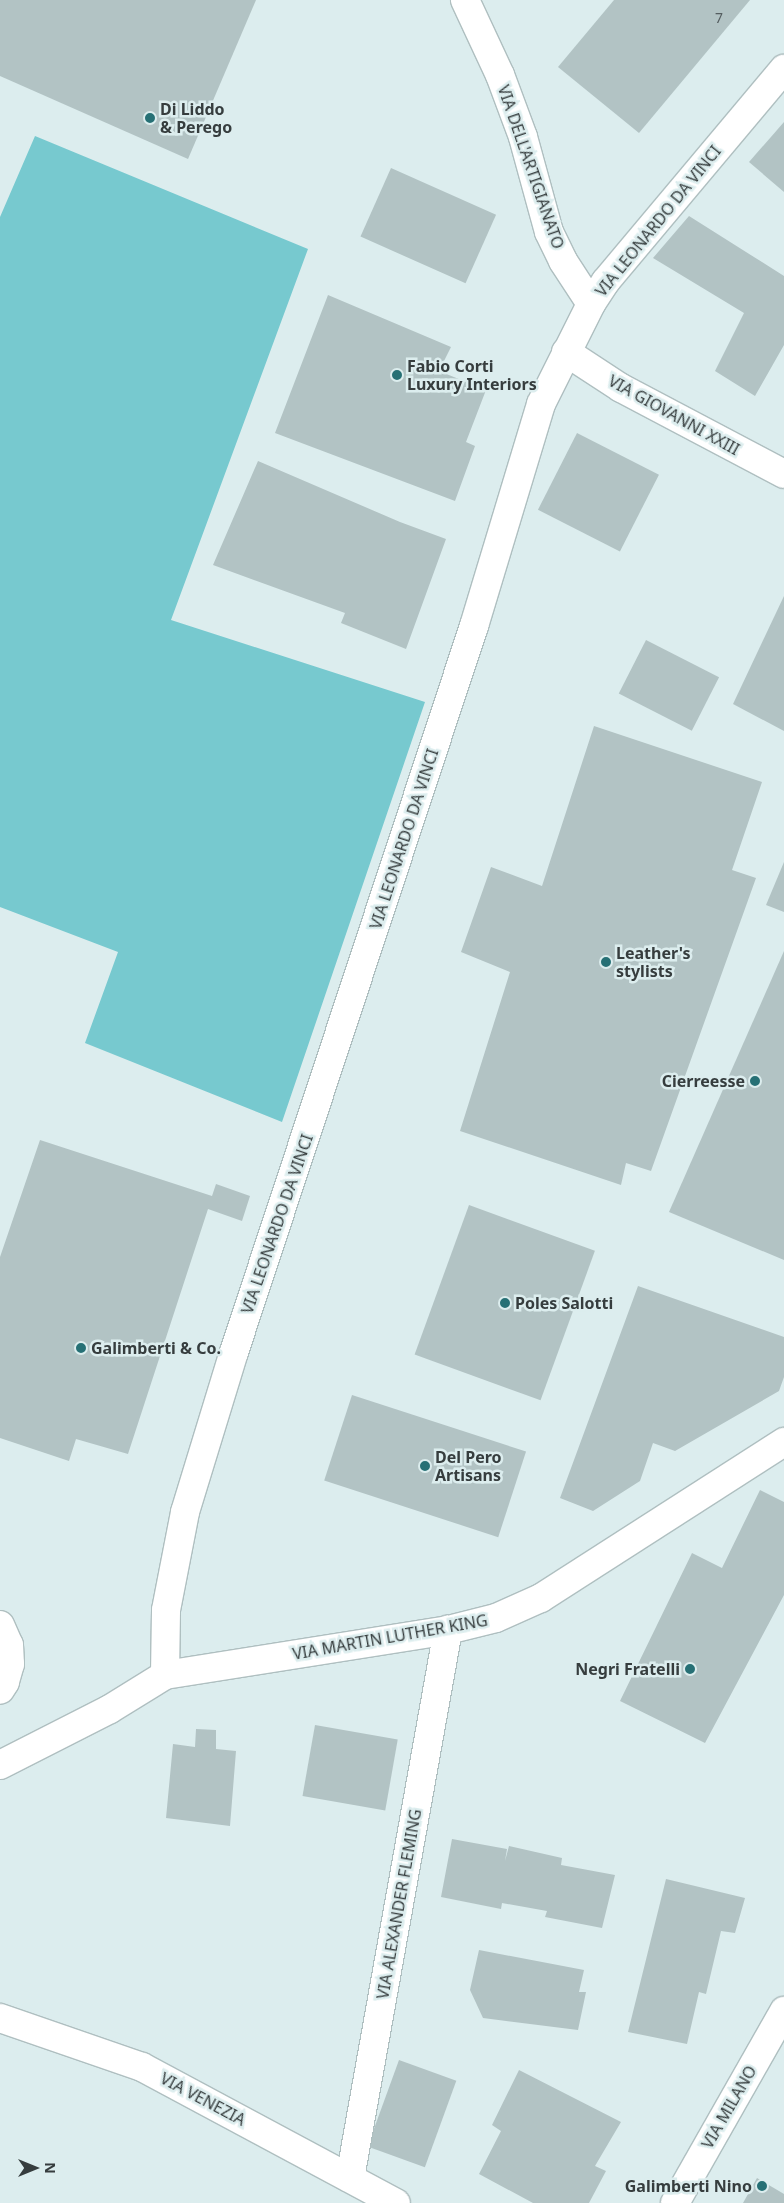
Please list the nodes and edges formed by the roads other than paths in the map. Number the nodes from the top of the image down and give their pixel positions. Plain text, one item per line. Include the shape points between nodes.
1 (465, 0) edge
2 (784, 69) edge
3 (591, 304) junction
4 (566, 352) junction
5 (784, 474) edge
6 (784, 1442) edge
7 (0, 1625) edge
8 (448, 1630) junction
9 (165, 1675) junction
10 (0, 1690) edge
11 (0, 1765) edge
12 (784, 2011) edge
13 (0, 2018) edge
14 (350, 2178) junction
15 (396, 2203) edge
16 (675, 2203) edge

1 - 3 street, VIA DELL'ARTIGIANATO via 500,75 523,137 549,232
2 - 3 street, VIA LEONARDO DA VINCI via 606,281
3 - 4 street, VIA LEONARDO DA VINCI
4 - 5 street, VIA GIOVANNI XXIII via 621,388
4 - 9 street, VIA LEONARDO DA VINCI via 540,404 471,635 234,1352 185,1512 166,1610
6 - 8 street, VIA MARTIN LUTHER KING via 540,1598 496,1618
7 - 10 street via 9,1645 10,1664
8 - 9 street, VIA MARTIN LUTHER KING
8 - 14 street, VIA ALEXANDER FLEMING
9 - 11 street, VIA MARTIN LUTHER KING via 110,1709
12 - 16 street, VIA MILANO
13 - 14 street, VIA VENEZIA via 142,2067
14 - 15 street, VIA VENEZIA

